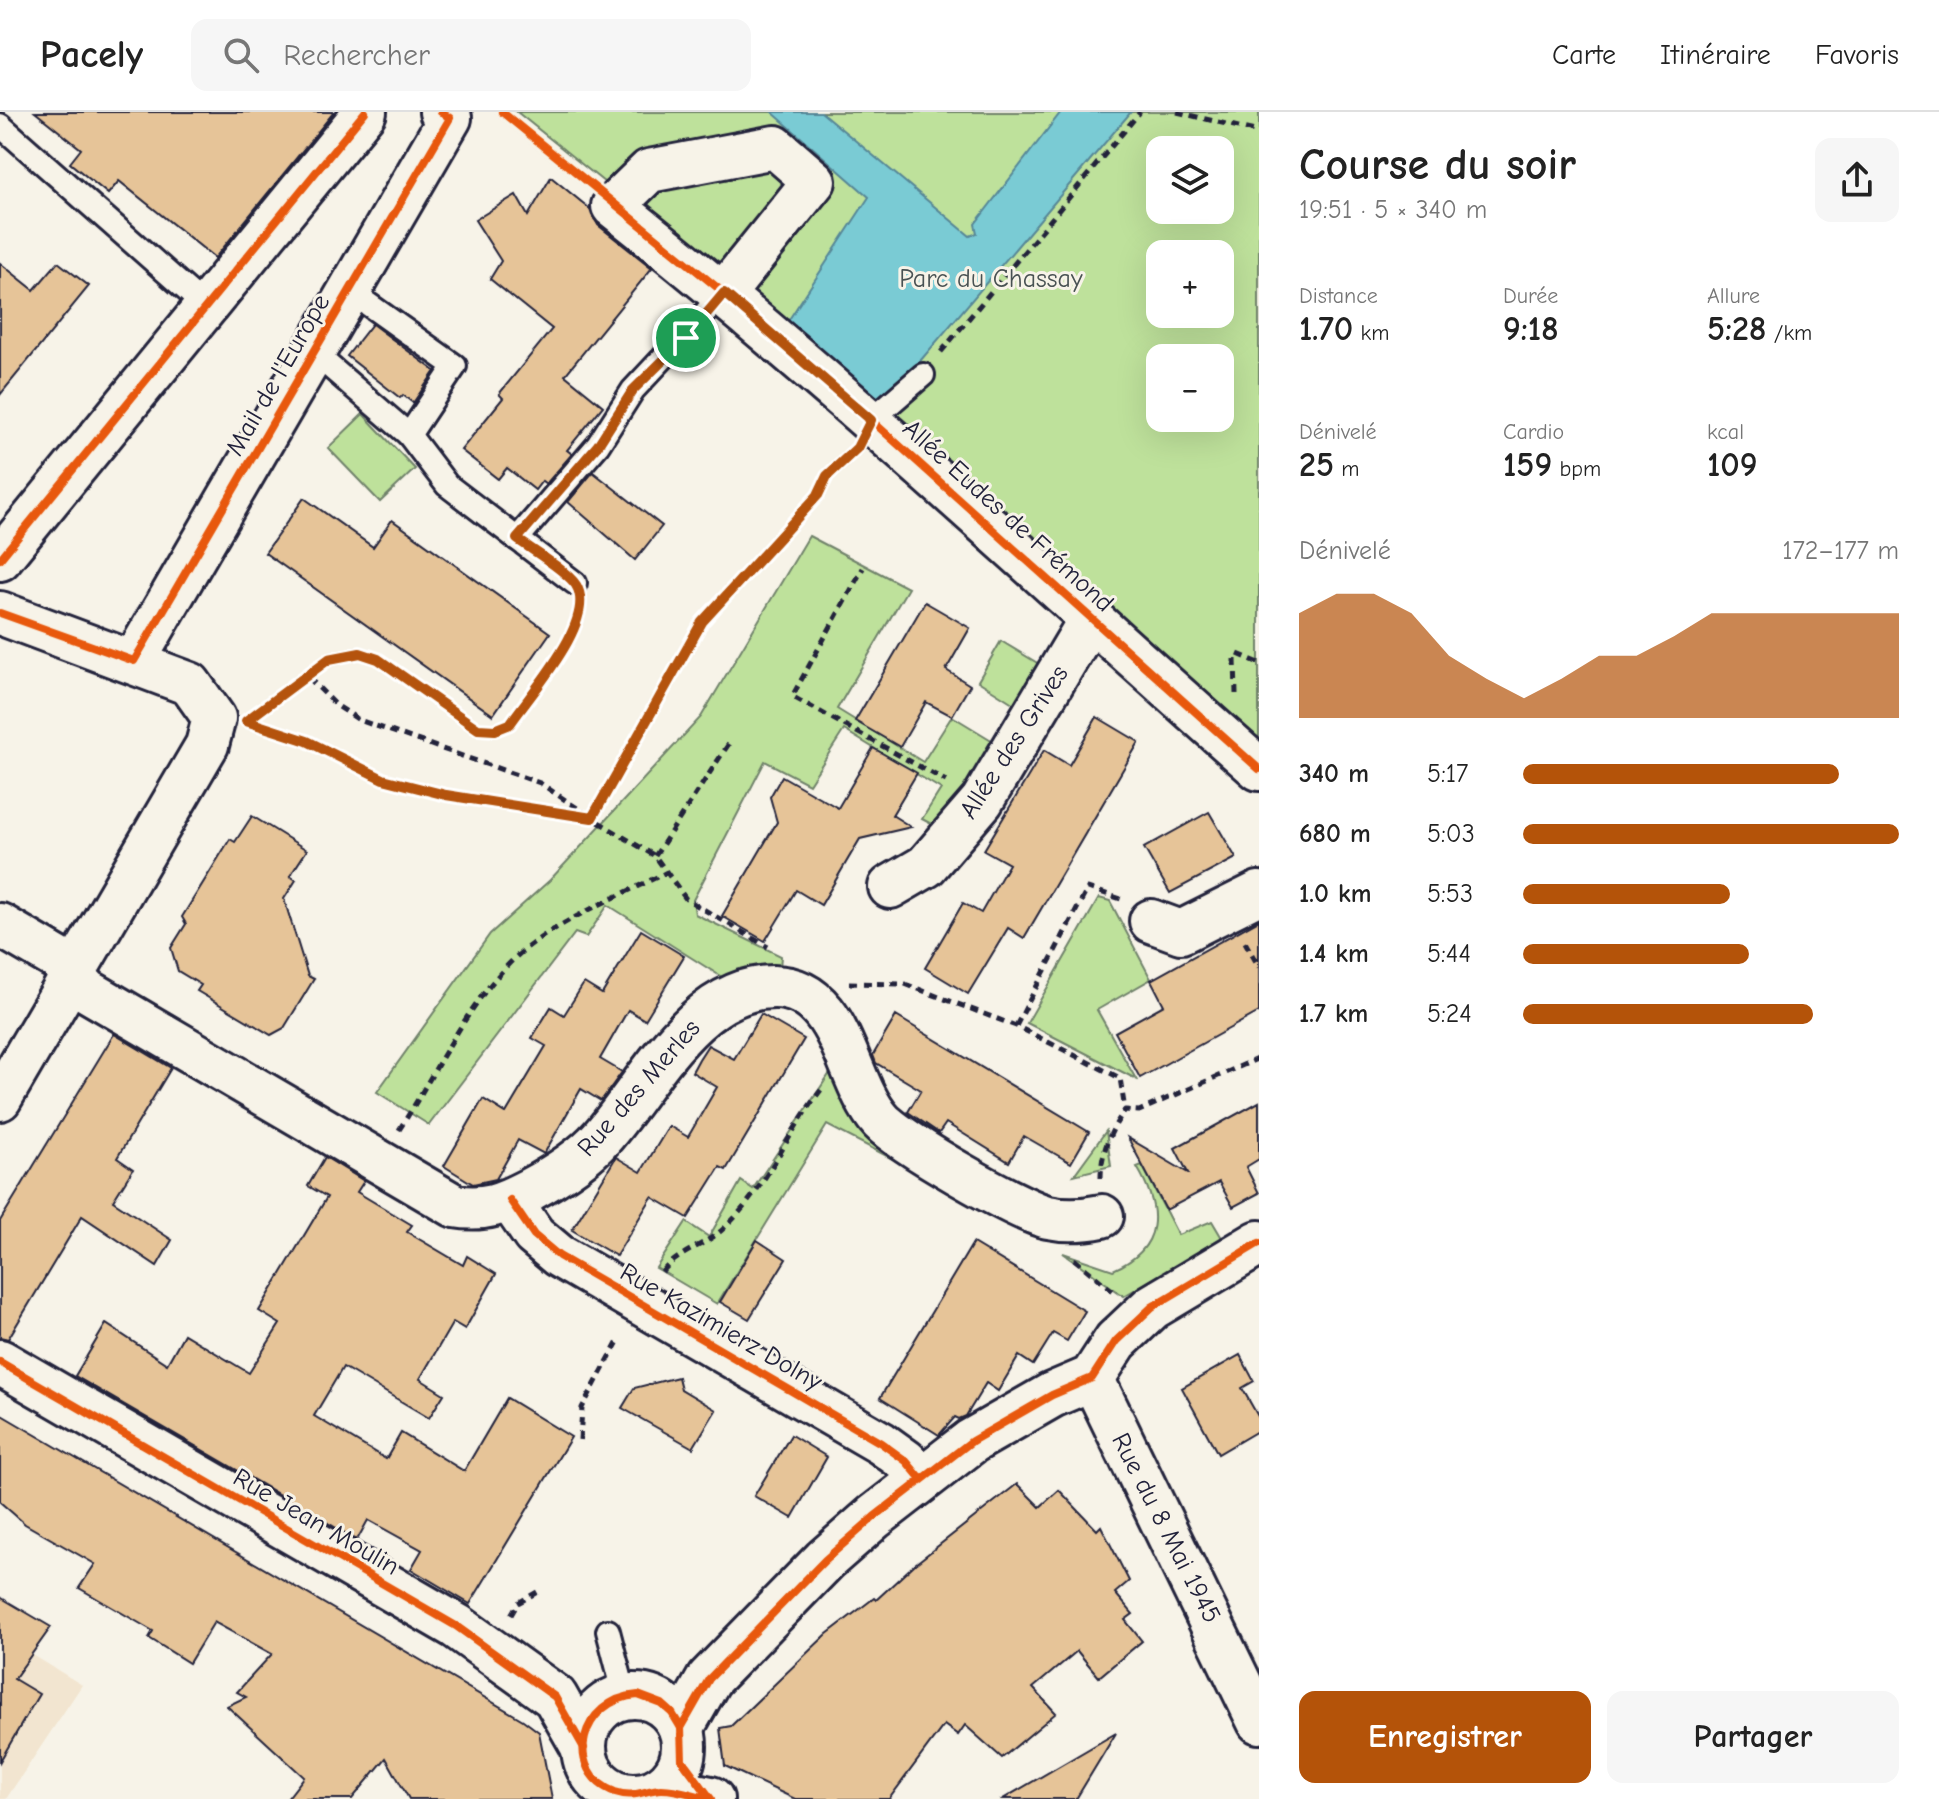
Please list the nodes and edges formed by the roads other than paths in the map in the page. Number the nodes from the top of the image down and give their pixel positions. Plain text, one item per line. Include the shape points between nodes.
1 (365, 112) edge
2 (441, 112) edge
3 (0, 125) edge
4 (724, 293) junction
5 (206, 307) junction
6 (923, 375) road end
7 (871, 420) junction
8 (409, 435) junction
9 (517, 539) junction
10 (0, 559) edge
11 (575, 583) road end
12 (0, 613) edge
13 (1091, 618) junction
14 (134, 661) junction
15 (1259, 769) edge
16 (890, 887) dead end
17 (1259, 893) edge
18 (1151, 921) road end
19 (0, 925) edge
20 (74, 976) junction
21 (0, 1099) edge
22 (510, 1200) junction
23 (1102, 1216) road end
24 (1259, 1243) edge
25 (0, 1362) edge
26 (1092, 1378) junction
27 (921, 1479) junction
28 (608, 1631) dead end
29 (555, 1697) junction
30 (1259, 1722) edge
31 (650, 1746) edge
32 (588, 1774) edge
33 (710, 1799) edge

1 - 5 street
2 - 14 street, Mail de l'Europe via 450,118
3 - 5 lane
4 - 4 street, Allée Eudes de Frémond via 613,206 649,171 775,147 814,181
4 - 7 street, Allée Eudes de Frémond
4 - 9 lane via 633,390 598,445
5 - 10 street
6 - 7 lane
7 - 13 street, Allée Eudes de Frémond
8 - 8 lane via 320,358 358,297 455,366
8 - 9 lane via 447,485
9 - 11 lane
12 - 14 street
13 - 15 street, Allée Eudes de Frémond
13 - 16 street, Allée des Grives via 982,801 926,866
14 - 20 street via 190,684 214,718 214,730
17 - 18 street via 1181,932
19 - 20 street via 58,959
20 - 21 street
20 - 22 street via 88,991 455,1206 479,1210
22 - 23 street, Rue des Merles via 586,1154 687,1032 723,1002 776,987 809,996 826,1013 854,1077 882,1121 920,1152 1044,1217 1076,1221
22 - 27 street, Rue Kazimierz Dolny via 534,1235 559,1256 881,1443
24 - 26 street via 1152,1307 1116,1341
25 - 29 street, Rue Jean Moulin via 456,1626
26 - 27 street via 1002,1422
26 - 30 street, Rue du 8 Mai 1945
27 - 31 street via 825,1560
28 - 31 lane
29 - 31 street
29 - 32 street, Rue Jean Moulin
31 - 32 street via 613,1792
31 - 32 street via 590,1722
31 - 33 street

